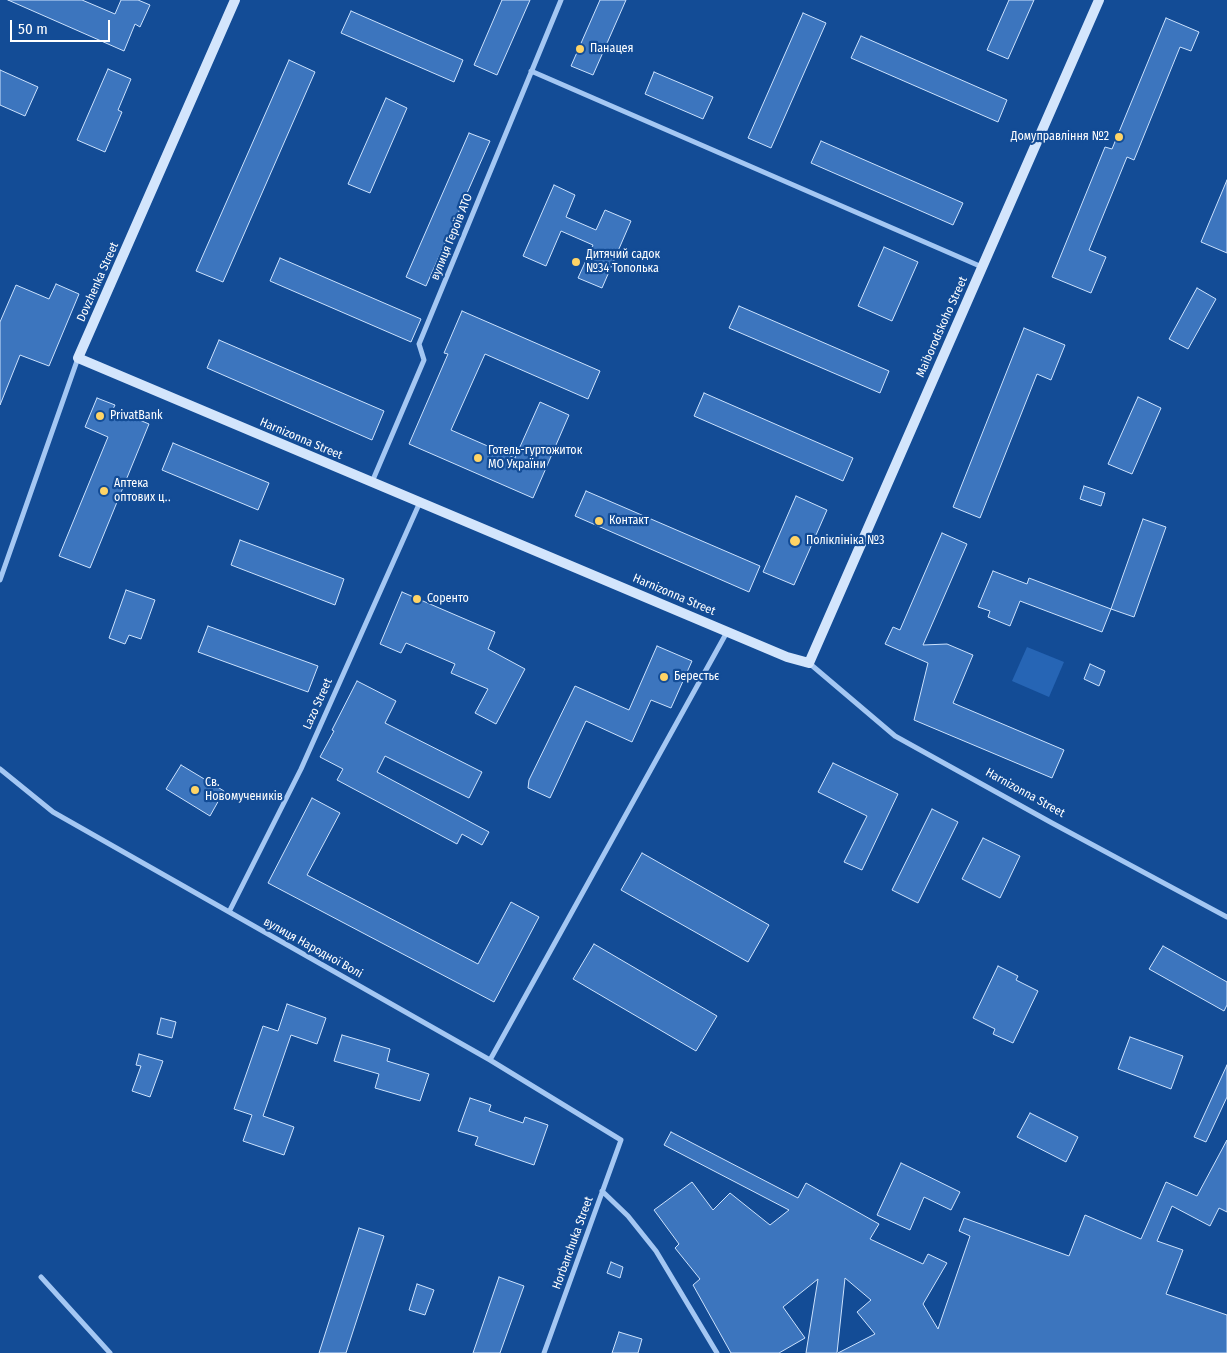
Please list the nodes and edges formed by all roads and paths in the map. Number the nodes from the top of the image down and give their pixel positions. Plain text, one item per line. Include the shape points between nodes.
1 (235, 0) edge
2 (561, 0) edge
3 (1099, 0) edge
4 (531, 71) junction
5 (982, 267) junction
6 (78, 358) junction
7 (372, 482) junction
8 (420, 502) junction
9 (0, 580) edge
10 (727, 631) junction
11 (809, 663) junction
12 (0, 769) edge
13 (229, 912) junction
14 (1227, 917) edge
15 (490, 1060) junction
16 (621, 1140) joint
17 (602, 1192) junction
18 (41, 1277) dead end
19 (110, 1353) edge
20 (544, 1353) edge
21 (717, 1353) edge

1 - 6 street, Dovzhenka Street
2 - 4 street, вулиця Героїв АТО
3 - 5 street, Maiborodskoho Street
4 - 5 street
4 - 7 street, вулиця Героїв АТО via 419,344 424,360
5 - 11 street, Maiborodskoho Street
6 - 7 street, Harnizonna Street
6 - 9 street, Dovzhenka Street
7 - 8 street, Harnizonna Street
8 - 10 street, Harnizonna Street
8 - 13 street, Lazo Street via 301,769
10 - 11 street, Harnizonna Street
10 - 15 street
11 - 14 street, Harnizonna Street via 895,736
12 - 13 street, вулиця Народної Волі via 53,812
13 - 15 street, вулиця Народної Волі
15 - 16 street, вулиця Народної Волі
16 - 17 street, Horbanchuka Street
17 - 20 street, Horbanchuka Street
17 - 21 street via 628,1216 656,1251
18 - 19 street

